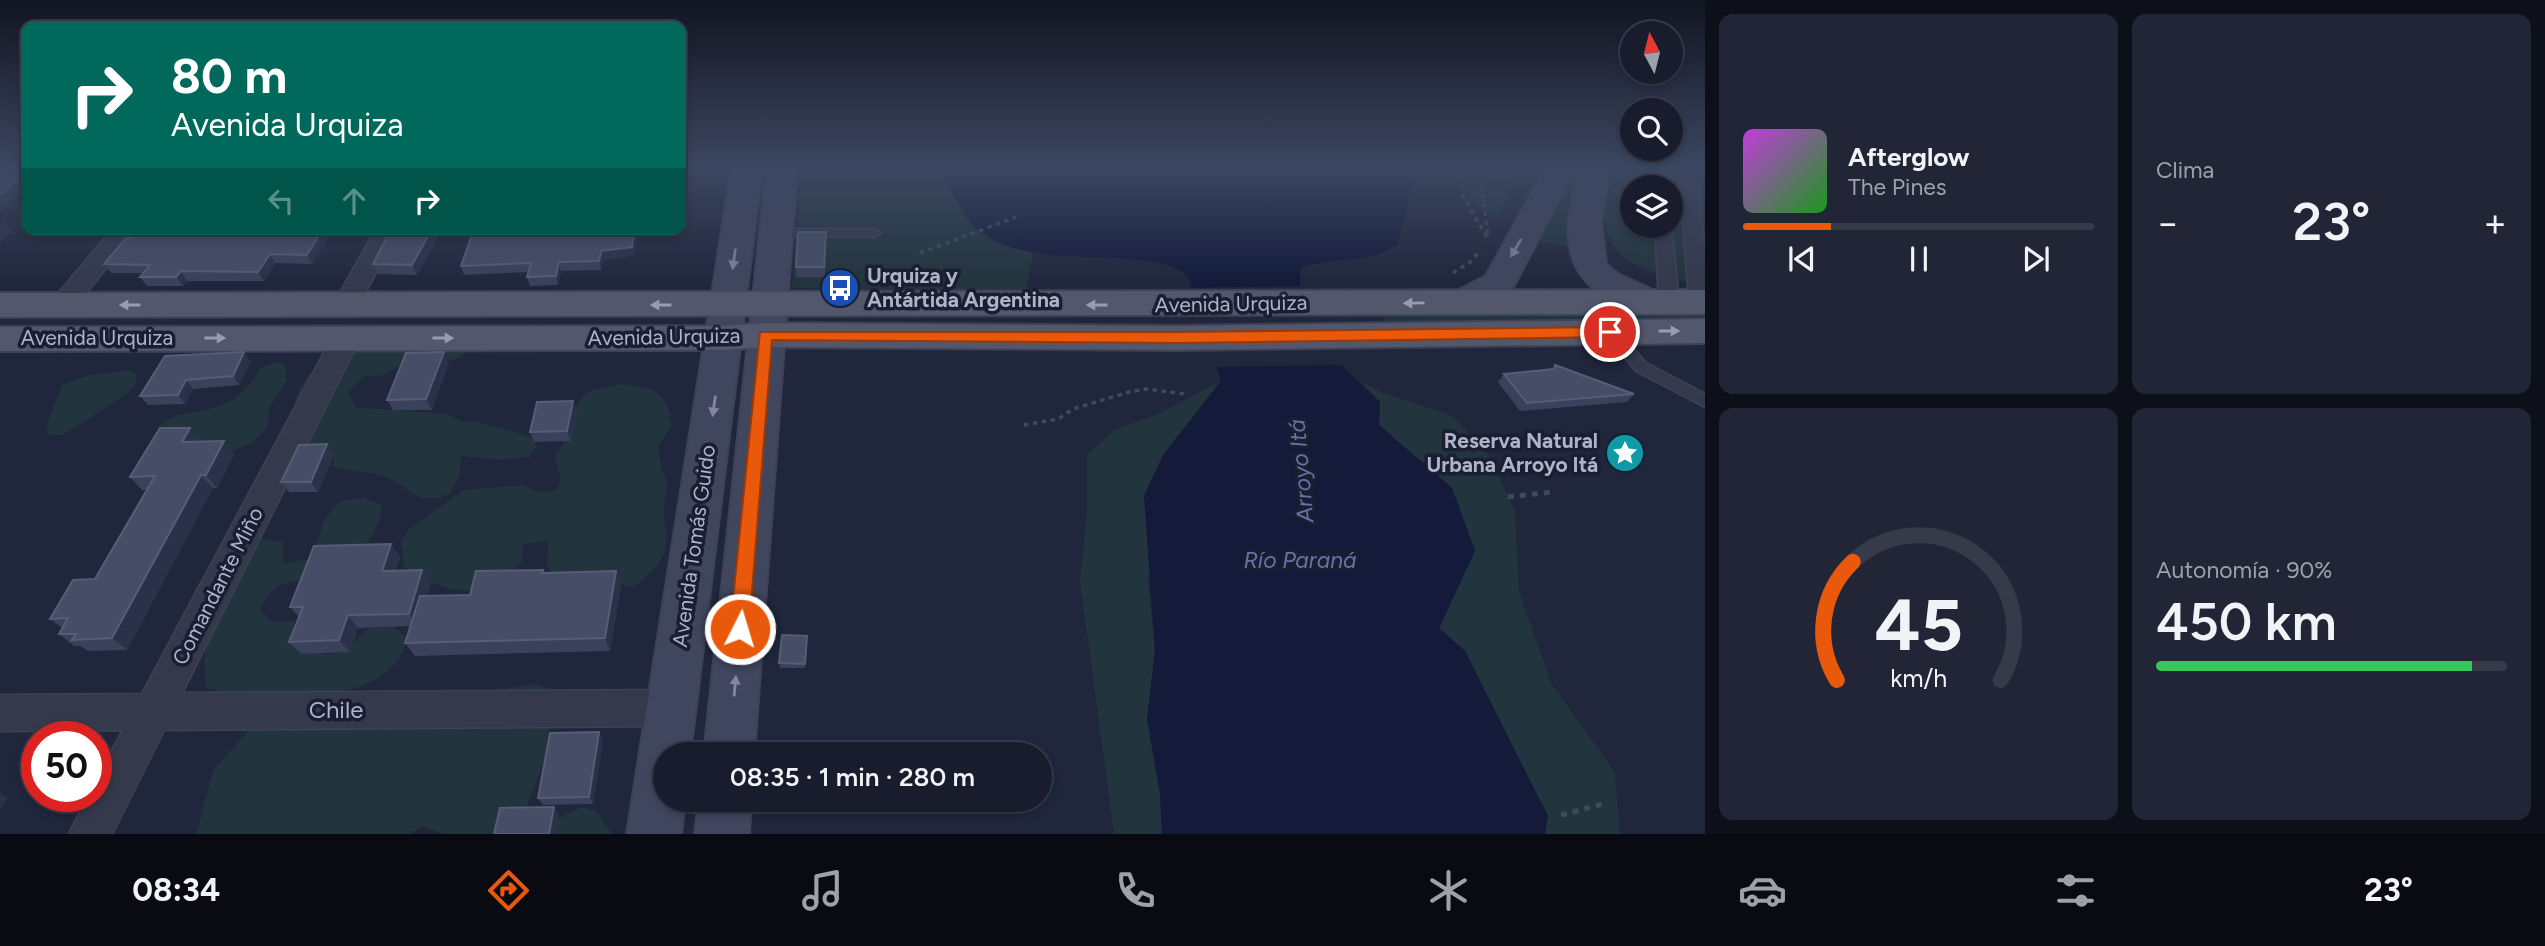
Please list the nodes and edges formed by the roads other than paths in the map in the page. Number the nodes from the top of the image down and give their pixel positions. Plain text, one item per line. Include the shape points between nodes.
1 (741, 206) edge
2 (778, 206) edge
3 (1540, 206) edge
4 (1586, 206) edge
5 (1687, 206) edge
6 (775, 233) junction
7 (874, 233) dead end
8 (120, 235) edge
9 (384, 235) edge
10 (1667, 238) edge
11 (1456, 289) junction
12 (0, 305) edge
13 (63, 305) junction
14 (1685, 308) edge
15 (768, 320) junction
16 (1171, 321) junction
17 (346, 322) junction
18 (726, 322) junction
19 (1610, 332) junction
20 (0, 338) edge
21 (1705, 401) edge
22 (153, 712) junction
23 (0, 713) edge
24 (667, 739) edge
25 (730, 742) edge
26 (724, 812) edge
27 (90, 834) edge
28 (654, 834) edge
29 (722, 834) edge

1 -> 18 main road, Avenida Tomás Guido
2 - 6 main road
3 -> 11 main road via 1499,283
4 - 14 main road via 1589,264 1606,284
5 - 14 street
6 - 7 lane
6 - 15 main road
8 - 13 street
9 - 17 street, Comandante Miño
10 - 14 street
11 - 14 main road, Avenida Urquiza
11 -> 16 main road, Avenida Urquiza
12 - 13 main road, Avenida Urquiza
17 -> 13 main road, Avenida Urquiza
19 -> 14 main road, Avenida Urquiza
15 - 16 main road, Avenida Urquiza
15 - 18 main road, Avenida Urquiza
25 -> 15 main road
16 - 19 main road, Avenida Urquiza via 1356,336
17 - 18 main road, Avenida Urquiza
20 -> 17 main road, Avenida Urquiza
17 - 22 street, Comandante Miño
18 -> 24 main road, Avenida Tomás Guido
19 - 21 lane via 1641,367
22 - 23 street, Chile
22 - 24 street, Chile
22 - 27 street, Comandante Miño
24 - 28 main road, Avenida Tomás Guido
26 - 29 main road

